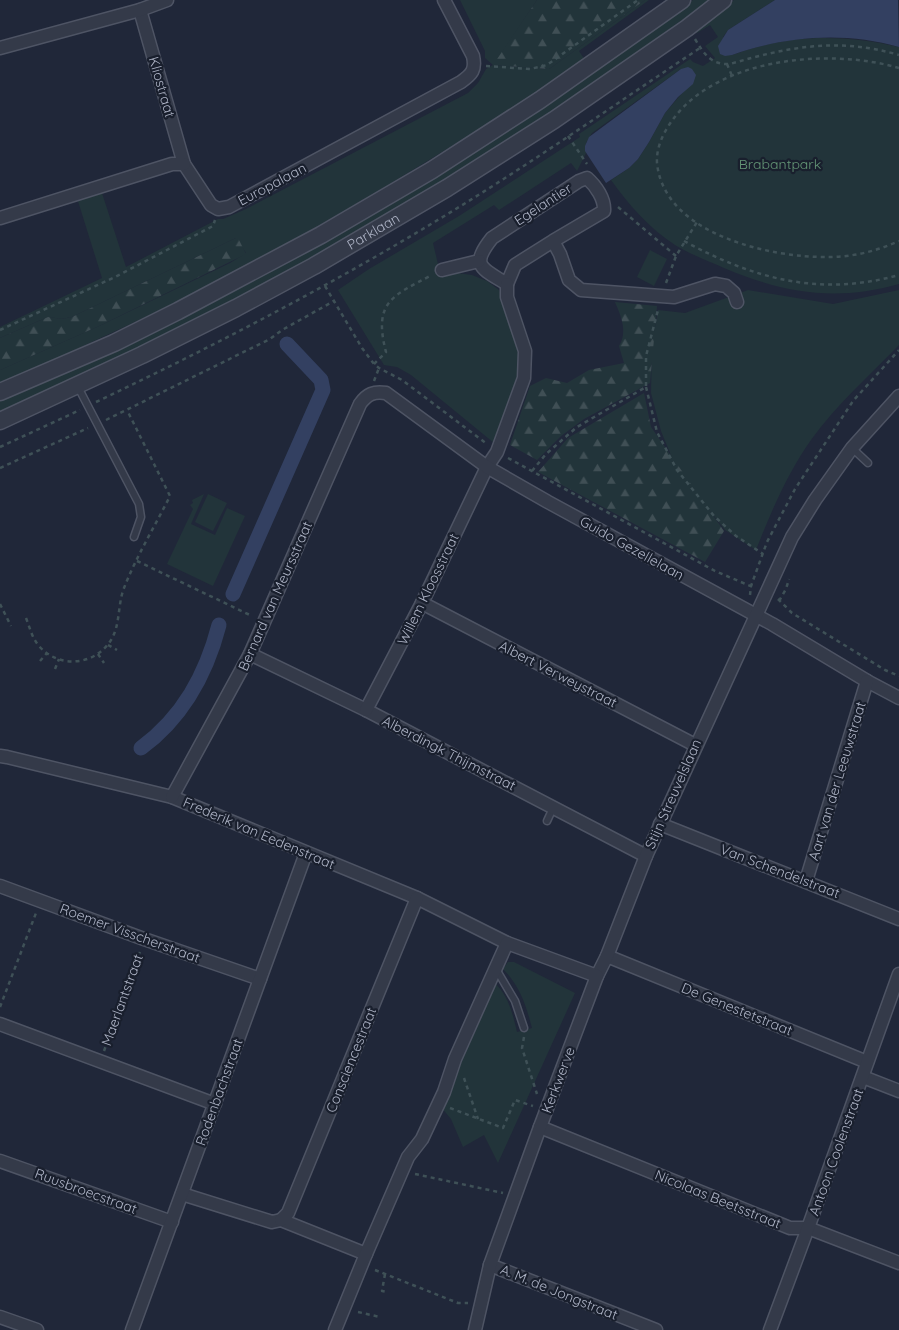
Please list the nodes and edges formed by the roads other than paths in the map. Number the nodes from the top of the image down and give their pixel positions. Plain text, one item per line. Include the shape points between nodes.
1 (167, 0) edge
2 (444, 0) edge
3 (682, 0) edge
4 (723, 0) edge
5 (140, 10) junction
6 (0, 48) edge
7 (184, 164) junction
8 (0, 218) edge
9 (553, 241) junction
10 (479, 261) junction
11 (442, 270) road end
12 (506, 284) junction
13 (737, 302) dead end
14 (77, 386) junction
15 (371, 390) joint
16 (0, 392) edge
17 (899, 396) edge
18 (0, 421) edge
19 (852, 448) junction
20 (868, 463) dead end
21 (487, 467) junction
22 (134, 537) dead end
23 (422, 603) junction
24 (756, 615) junction
25 (250, 654) junction
26 (867, 681) junction
27 (899, 698) edge
28 (366, 710) junction
29 (695, 745) junction
30 (0, 756) edge
31 (172, 797) junction
32 (554, 808) junction
33 (547, 821) dead end
34 (660, 824) junction
35 (306, 853) junction
36 (646, 856) junction
37 (806, 881) junction
38 (0, 886) edge
39 (417, 898) junction
40 (899, 919) edge
41 (507, 943) junction
42 (607, 956) junction
43 (496, 968) junction
44 (899, 974) edge
45 (598, 976) junction
46 (260, 979) junction
47 (0, 1024) edge
48 (524, 1028) road end
49 (867, 1062) junction
50 (863, 1077) junction
51 (899, 1091) edge
52 (215, 1104) junction
53 (540, 1127) junction
54 (0, 1161) edge
55 (182, 1194) junction
56 (282, 1220) junction
57 (172, 1222) junction
58 (808, 1228) junction
59 (363, 1259) junction
60 (899, 1263) edge
61 (490, 1264) junction
62 (0, 1317) edge
63 (651, 1329) edge
64 (37, 1330) edge
65 (132, 1330) edge
66 (336, 1330) edge
67 (475, 1330) edge
68 (770, 1330) edge

1 - 5 street
2 - 7 street, Europalaan via 475,65 471,74 461,82 229,207 218,209 211,205
3 - 16 street, Parklaan via 507,122 321,235 122,339
4 - 14 street, Parklaan via 562,114 439,192 236,308
5 - 6 street
5 - 7 street, Kliostraat
7 - 8 street via 172,164
9 - 10 street, Egelantier via 604,210 593,183 587,178 492,238
9 - 12 street, Egelantier via 516,265
9 - 13 street via 569,280 580,290 662,298 715,284 726,286 734,293
10 - 11 street
10 - 12 street via 484,270
12 - 21 street via 507,297 525,351 524,378 497,452
14 - 18 street, Parklaan
14 - 22 lane via 140,508 140,521
15 - 21 street, Guido Gezellelaan via 386,393
15 - 25 street, Bernard van Meursstraat via 360,404
17 - 19 street, Stijn Streuvelslaan
19 - 20 lane
19 - 24 street, Stijn Streuvelslaan via 792,537
21 - 23 street, Willem Kloosstraat
21 - 24 street, Guido Gezellelaan
23 - 28 street, Willem Kloosstraat
23 - 29 street, Albert Verweystraat
24 - 26 street, Guido Gezellelaan
24 - 29 street, Stijn Streuvelslaan
25 - 28 street, Alberdingk Thijmstraat
25 - 31 street, Bernard van Meursstraat
26 - 27 street, Guido Gezellelaan
26 - 37 street, Aart van der Leeuwstraat
28 - 32 street, Alberdingk Thijmstraat
29 - 34 street, Stijn Streuvelslaan
30 - 31 street, Frederik van Eedenstraat
31 - 35 street, Frederik van Eedenstraat
32 - 33 lane
32 - 36 street, Alberdingk Thijmstraat
34 - 36 street, Stijn Streuvelslaan
34 - 37 street, Van Schendelstraat
35 - 39 street, Frederik van Eedenstraat
35 - 46 street, Rodenbachstraat
36 - 42 street, Stijn Streuvelslaan
37 - 40 street, Van Schendelstraat
38 - 46 street, Roemer Visscherstraat
39 - 41 street, Frederik van Eedenstraat
39 - 56 street, Consciencestraat via 288,1213
41 - 43 street
41 - 45 street
42 - 45 street, Stijn Streuvelslaan
42 - 49 street, De Genestetstraat
43 - 48 lane via 515,1001
43 - 59 street via 456,1056 444,1092 422,1139 408,1157
44 - 49 street, Antoon Coolenstraat
45 - 53 street, Kerkwerve
46 - 52 street, Rodenbachstraat
47 - 52 street, Maerlantstraat
49 - 50 street, Antoon Coolenstraat
50 - 51 street
50 - 58 street, Antoon Coolenstraat
52 - 55 street, Rodenbachstraat
53 - 58 street, Nicolaas Beetsstraat via 790,1228
53 - 61 street, Kerkwerve
54 - 57 street, Ruusbroecstraat
55 - 56 street via 272,1222
55 - 57 street, Rodenbachstraat
56 - 59 street
57 - 65 street, Rodenbachstraat
58 - 60 street, Nicolaas Beetsstraat
58 - 68 street, Antoon Coolenstraat
59 - 66 street
61 - 63 street, A. M. de Jongstraat
61 - 67 street, Kerkwerve
62 - 64 street

